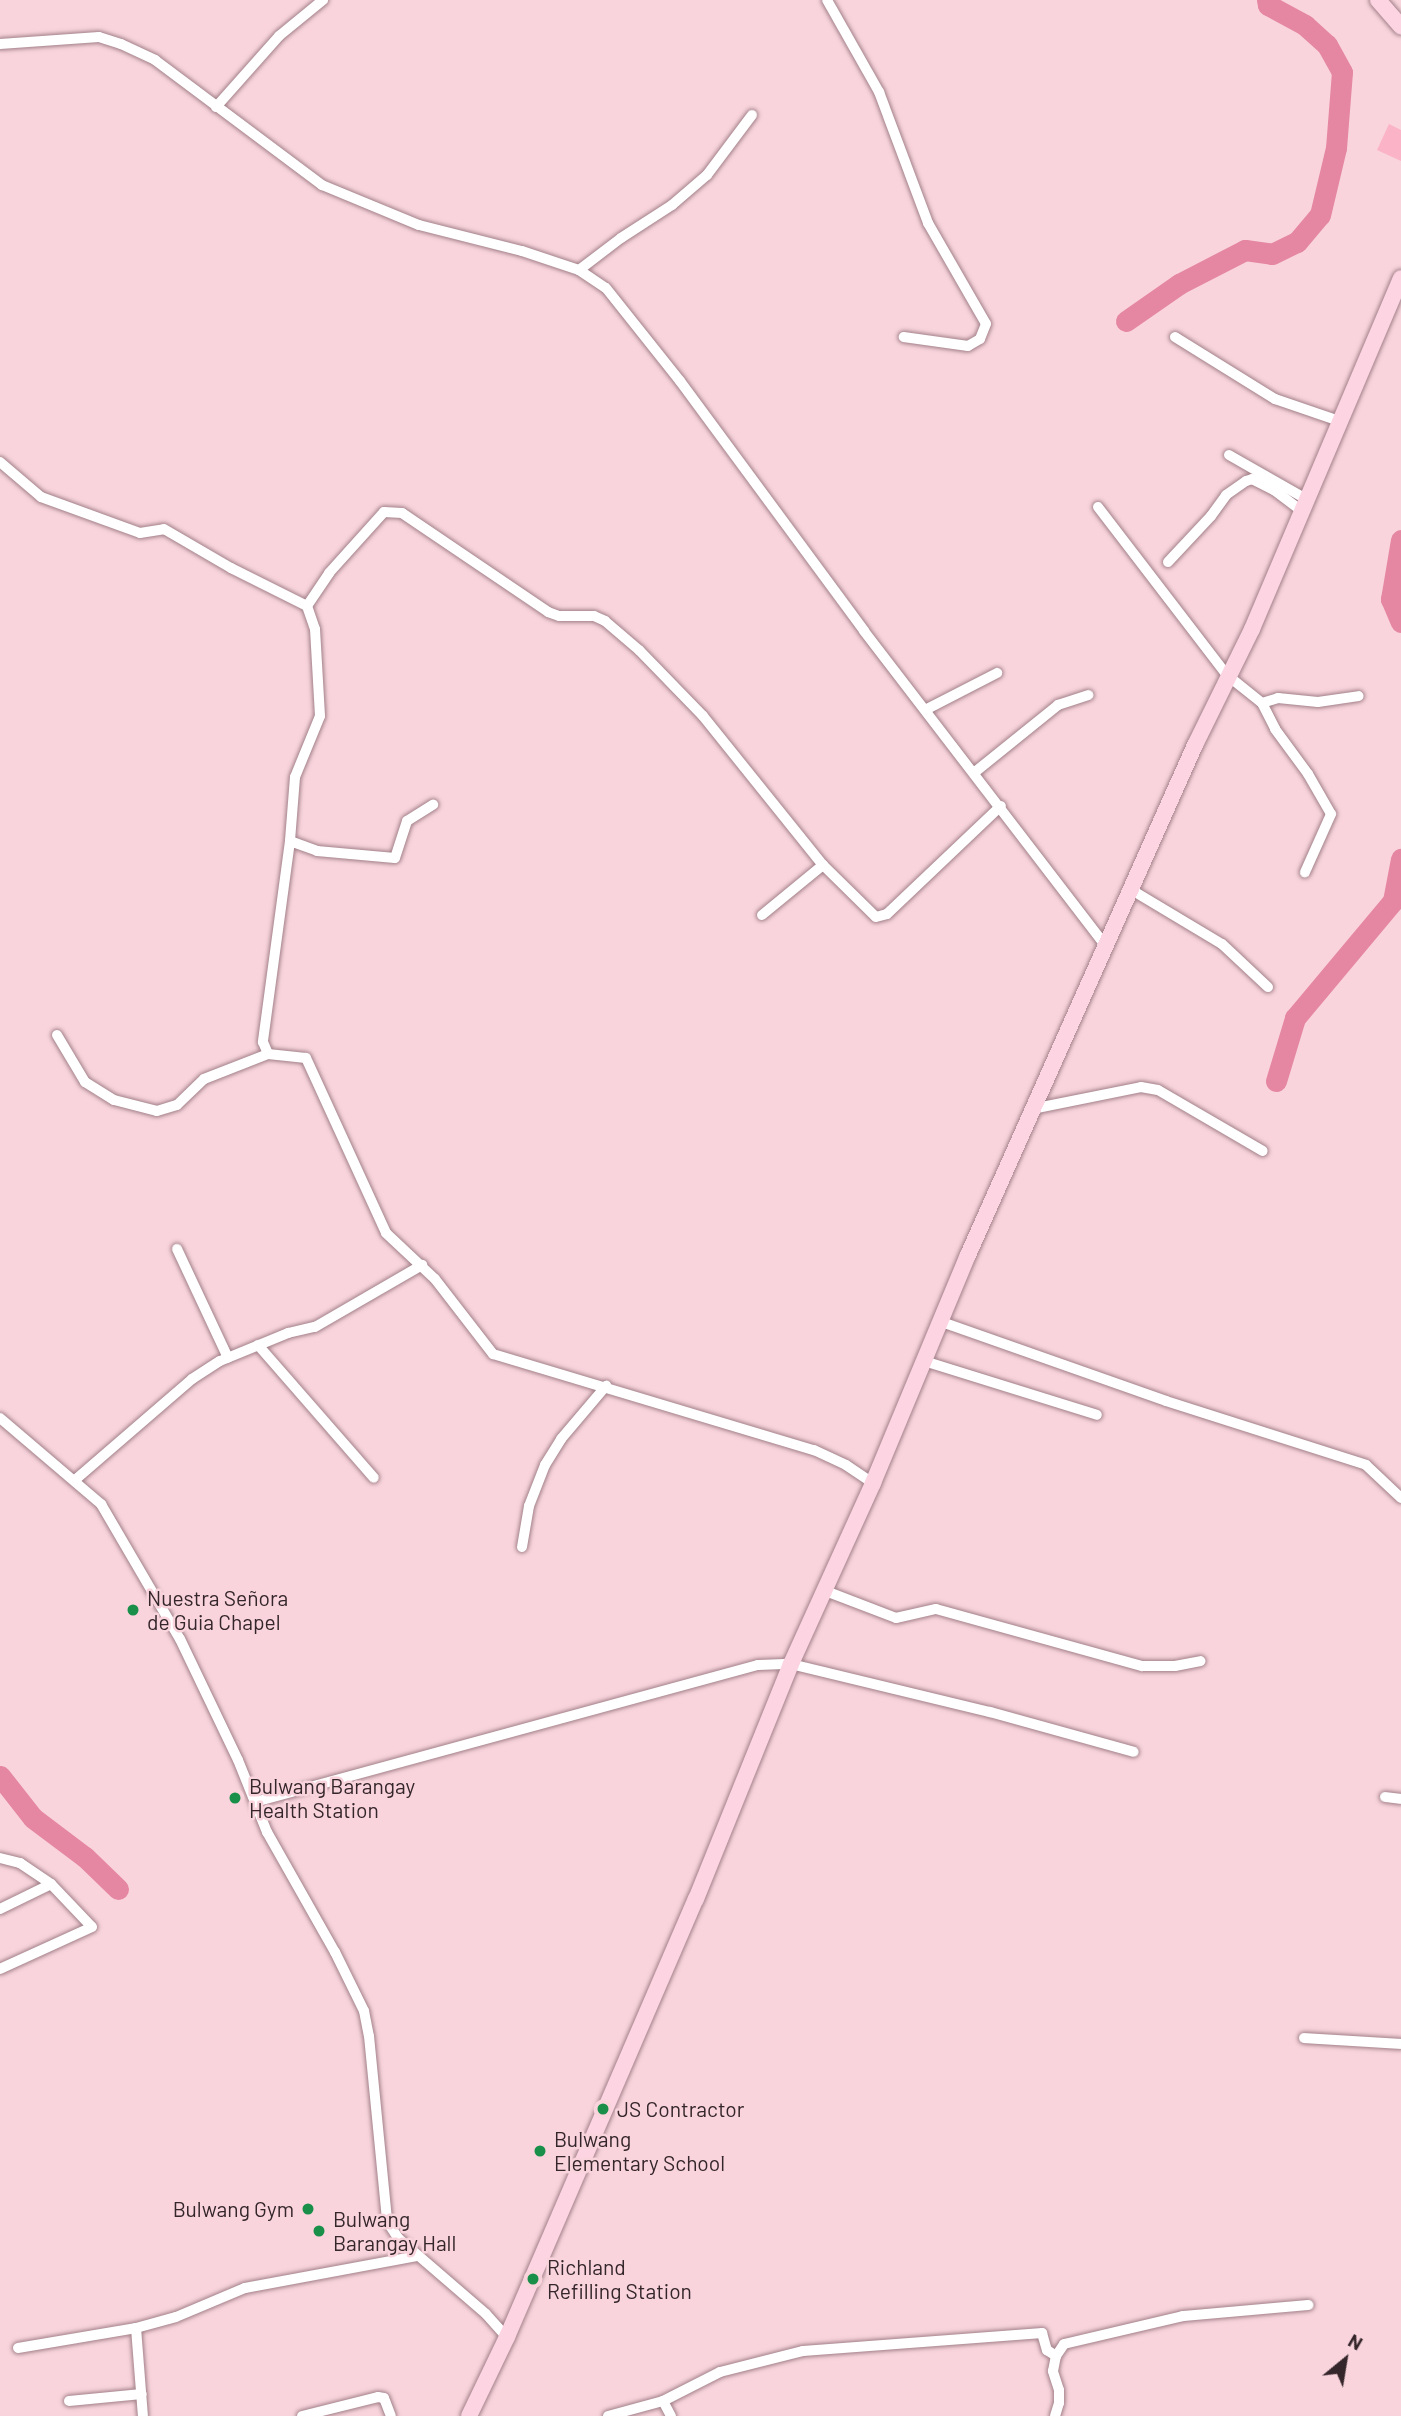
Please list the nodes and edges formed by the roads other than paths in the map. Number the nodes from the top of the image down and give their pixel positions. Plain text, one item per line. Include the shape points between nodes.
1 (323, 0) edge
2 (827, 0) edge
3 (1378, 0) edge
4 (1401, 26) edge
5 (0, 44) edge
6 (216, 107) junction
7 (752, 115) dead end
8 (579, 270) junction
9 (1401, 278) edge
10 (904, 337) dead end
11 (1175, 337) dead end
12 (1342, 422) junction
13 (1229, 455) dead end
14 (0, 462) edge
15 (1305, 505) junction
16 (1098, 507) dead end
17 (1168, 562) dead end
18 (307, 606) junction
19 (997, 673) dead end
20 (1227, 675) junction
21 (1088, 695) dead end
22 (1359, 696) dead end
23 (1262, 703) junction
24 (927, 709) junction
25 (975, 772) junction
26 (433, 805) dead end
27 (1001, 806) junction
28 (290, 841) junction
29 (823, 865) junction
30 (1305, 872) dead end
31 (1130, 889) junction
32 (762, 915) dead end
33 (1105, 945) junction
34 (1268, 987) dead end
35 (57, 1035) dead end
36 (268, 1054) junction
37 (1032, 1109) junction
38 (1263, 1150) dead end
39 (177, 1249) dead end
40 (422, 1265) junction
41 (939, 1321) junction
42 (258, 1345) junction
43 (228, 1358) junction
44 (924, 1361) junction
45 (606, 1386) junction
46 (1097, 1415) dead end
47 (0, 1418) edge
48 (374, 1478) dead end
49 (75, 1480) junction
50 (873, 1483) junction
51 (1401, 1498) edge
52 (523, 1547) dead end
53 (822, 1590) junction
54 (1201, 1661) dead end
55 (791, 1664) junction
56 (1134, 1752) dead end
57 (1385, 1797) dead end
58 (1401, 1799) edge
59 (255, 1802) junction
60 (0, 1858) edge
61 (51, 1884) junction
62 (0, 1909) edge
63 (0, 1969) edge
64 (1304, 2038) dead end
65 (1401, 2044) edge
66 (418, 2256) junction
67 (1309, 2305) dead end
68 (136, 2328) junction
69 (507, 2337) junction
70 (18, 2348) dead end
71 (1056, 2356) junction
72 (142, 2394) junction
73 (69, 2401) dead end
74 (663, 2401) junction
75 (143, 2416) edge
76 (302, 2416) edge
77 (391, 2416) edge
78 (468, 2416) edge
79 (608, 2416) edge
80 (671, 2416) edge
81 (1055, 2416) edge

1 - 6 street via 279,36
2 - 10 street via 879,92 928,223 986,324 980,339 968,346
3 - 4 street
5 - 6 street via 99,37 155,60
6 - 8 street via 295,167 345,196 419,225
7 - 8 street via 707,175 673,205
8 - 24 street via 606,288 618,303
9 - 12 street
11 - 12 street via 1275,399
12 - 15 street
13 - 15 street
14 - 18 street via 41,497 140,533 164,529
15 - 17 street via 1252,479 1246,481 1226,495
15 - 20 street via 1252,629
16 - 20 street
18 - 28 street via 315,629 320,716 295,777
18 - 29 street via 329,573 384,512 402,513 548,612 594,616 619,632 703,716
19 - 24 street
20 - 23 street
20 - 31 street
21 - 25 street via 1058,705
22 - 23 street via 1318,702 1278,698
23 - 30 street via 1331,814
24 - 25 street
25 - 27 street
26 - 28 street via 407,821 395,858 317,851
27 - 29 street via 880,917 870,914
27 - 33 street
28 - 36 street via 263,1042
29 - 32 street
31 - 33 street
31 - 34 street via 1222,944
33 - 37 street
35 - 36 street via 85,1082 114,1100 157,1111 177,1105 204,1079
36 - 40 street via 306,1058 386,1233
37 - 38 street via 1141,1087 1158,1090
37 - 41 street
39 - 43 street
40 - 42 street via 315,1327
40 - 45 street via 493,1354
41 - 44 street
41 - 51 street via 1366,1465
42 - 43 street
42 - 48 street
43 - 49 street via 192,1380
44 - 46 street
44 - 50 street
45 - 50 street via 814,1450
45 - 52 street via 545,1465 529,1506
47 - 49 street
49 - 59 street via 102,1504 180,1639
50 - 53 street
53 - 54 street via 896,1618 936,1609 1142,1666 1175,1667
53 - 55 street
55 - 56 street
55 - 59 street via 726,1671
55 - 69 street via 696,1899
57 - 58 street
59 - 66 street via 364,2011 387,2221
60 - 61 street via 20,1863
61 - 62 street
61 - 63 street via 92,1927
64 - 65 street
66 - 68 street via 245,2288
66 - 69 street
67 - 71 street via 1182,2316 1081,2338 1064,2344
68 - 70 street
68 - 72 street
69 - 78 street
71 - 74 street via 1047,2350 1042,2333 803,2351 720,2372
71 - 81 street via 1053,2371 1059,2403
72 - 73 street
72 - 75 street
74 - 79 street
74 - 80 street
76 - 77 street via 379,2397 384,2398

